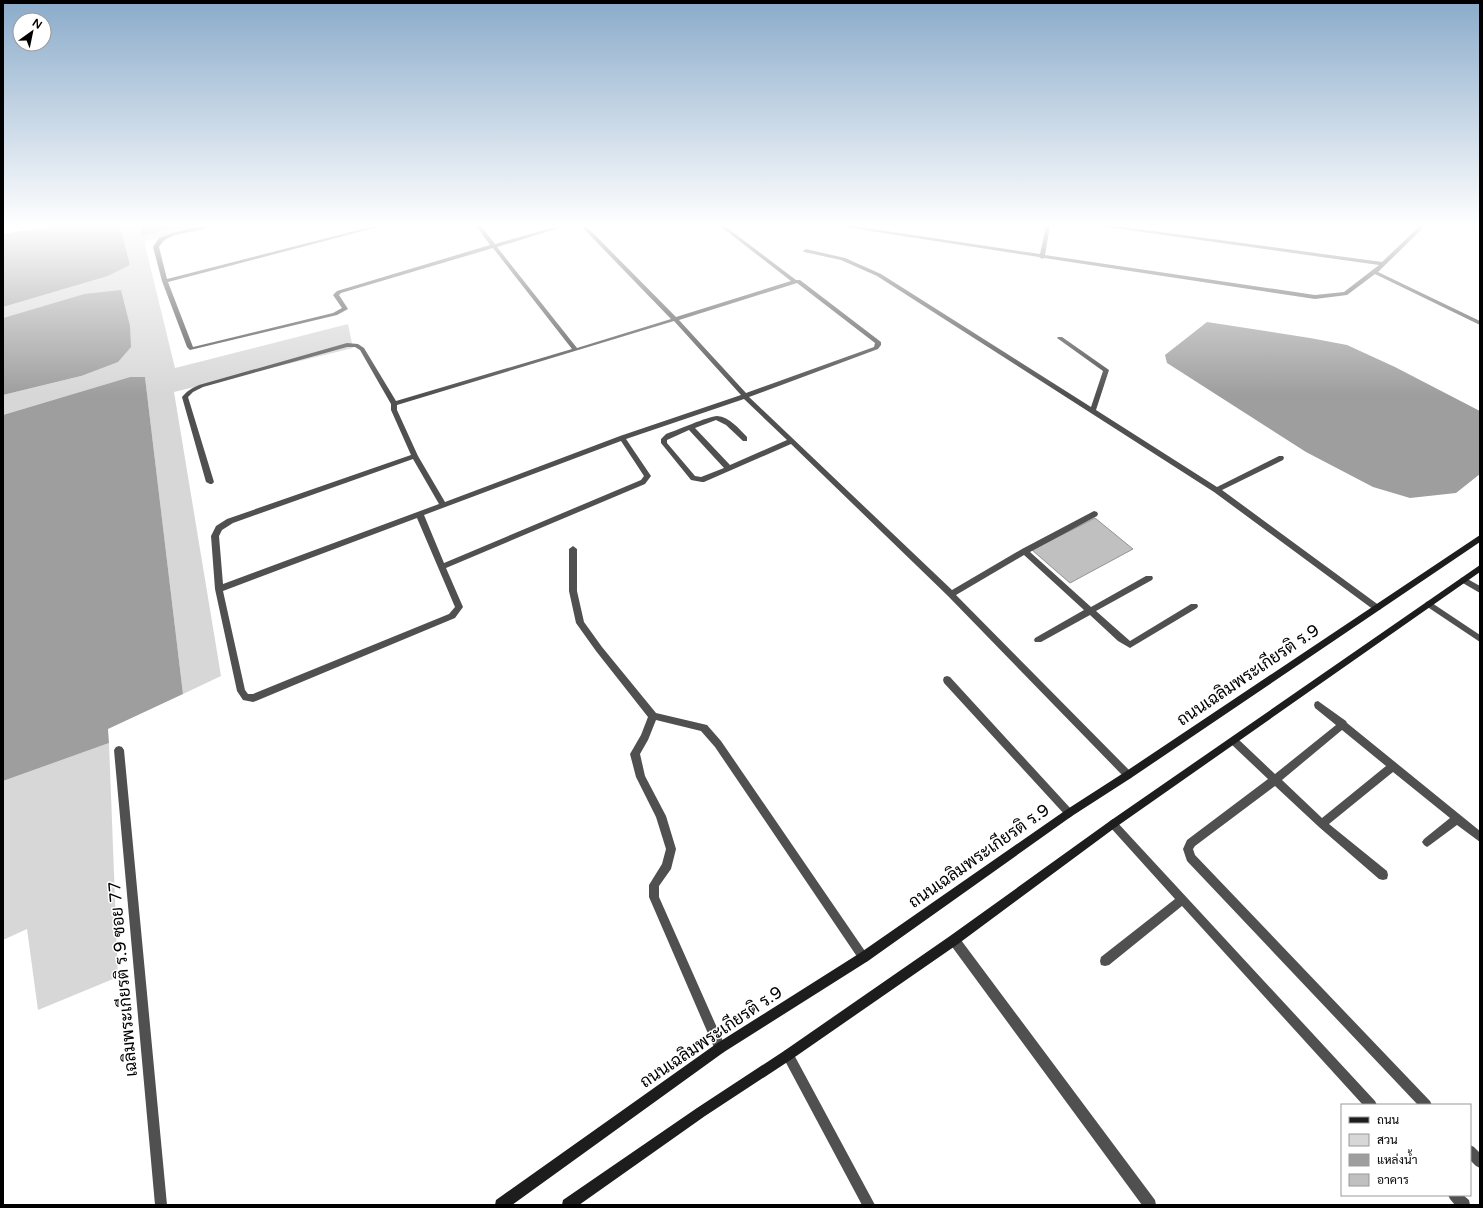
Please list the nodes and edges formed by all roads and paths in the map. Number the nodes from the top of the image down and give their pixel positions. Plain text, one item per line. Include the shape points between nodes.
1 (166, 282) edge
2 (371, 282) edge
3 (522, 282) edge
4 (639, 282) edge
5 (794, 282) edge
6 (800, 282) edge
7 (892, 282) edge
8 (1216, 282) edge
9 (1361, 282) edge
10 (1396, 282) edge
11 (676, 320) junction
12 (1480, 323) edge
13 (1060, 338) dead end
14 (576, 350) junction
15 (745, 396) junction
16 (394, 404) junction
17 (1093, 411) junction
18 (691, 428) junction
19 (622, 438) junction
20 (745, 439) dead end
21 (792, 441) junction
22 (415, 456) junction
23 (1282, 458) dead end
24 (728, 468) junction
25 (210, 482) dead end
26 (1217, 490) junction
27 (443, 505) junction
28 (419, 513) junction
29 (1094, 514) dead end
30 (1480, 538) edge
31 (573, 549) dead end
32 (1025, 551) junction
33 (442, 567) junction
34 (1480, 568) edge
35 (1149, 578) dead end
36 (1464, 580) junction
37 (219, 589) junction
38 (1480, 590) edge
39 (951, 594) junction
40 (1429, 604) junction
41 (1194, 606) dead end
42 (1377, 608) junction
43 (1091, 612) junction
44 (1480, 638) edge
45 (1038, 640) dead end
46 (947, 680) dead end
47 (1318, 705) dead end
48 (653, 716) junction
49 (1343, 724) junction
50 (1234, 741) junction
51 (119, 750) dead end
52 (1394, 766) junction
53 (1128, 775) junction
54 (1275, 780) junction
55 (1069, 813) junction
56 (1458, 818) junction
57 (1113, 824) junction
58 (1322, 824) junction
59 (1480, 837) edge
60 (1427, 842) dead end
61 (1383, 875) dead end
62 (1182, 900) junction
63 (954, 940) junction
64 (864, 957) junction
65 (1105, 960) dead end
66 (720, 1048) junction
67 (788, 1055) junction
68 (1370, 1104) edge
69 (1425, 1104) edge
70 (1471, 1152) edge
71 (1480, 1162) edge
72 (1455, 1196) edge
73 (581, 1201) edge
74 (161, 1205) edge
75 (501, 1205) edge
76 (568, 1205) edge
77 (869, 1205) edge
78 (1150, 1205) edge
79 (1464, 1205) edge

1 - 2 street via 190,347 197,349 335,314 345,309 336,295 339,292
3 - 14 street
4 - 11 street
5 - 11 street
6 - 15 street via 878,342 878,345 876,348
7 - 17 street
8 - 9 street via 1316,297 1345,294
10 - 12 street
11 - 14 street
11 - 15 street
13 - 17 street via 1106,370
14 - 16 street
15 - 19 street
15 - 21 street
16 - 22 street via 394,410
16 - 25 street via 362,349 356,345 347,345 200,386 185,398
17 - 26 street
18 - 20 street via 716,418 722,419
18 - 24 street
18 - 24 street via 668,436 664,443 693,478 702,480
19 - 27 street
19 - 33 street via 648,476 643,482
21 - 24 street
21 - 39 street
22 - 27 street
22 - 37 street via 230,521 219,528 215,536
23 - 26 street
26 - 42 street
27 - 28 street
28 - 33 street
28 - 37 street
29 - 32 street
30 - 42 main road, ถนนเฉลิมพระเกียรติ ร.9
31 - 48 street via 573,591 580,623
32 - 39 street
32 - 43 street
33 - 37 street via 459,607 452,616 253,698 246,697 241,691
34 - 36 main road
35 - 43 street
36 - 38 street
36 - 40 main road
39 - 53 street
40 - 44 street
40 - 50 main road
41 - 43 street via 1130,645
42 - 53 main road, ถนนเฉลิมพระเกียรติ ร.9
43 - 45 street
46 - 55 street
47 - 49 street
48 - 64 street via 704,728 718,744
48 - 66 street via 636,754 641,776 661,816 671,849 667,866 654,885 654,897
49 - 52 street
49 - 54 street
50 - 54 street
50 - 57 main road
51 - 74 street, เฉลิมพระเกียรติ ร.9 ซอย 77
52 - 56 street
52 - 58 street
53 - 55 main road, ถนนเฉลิมพระเกียรติ ร.9
54 - 58 street
54 - 69 street via 1191,844 1188,849 1191,858
55 - 64 main road, ถนนเฉลิมพระเกียรติ ร.9
56 - 59 street
56 - 60 street
57 - 62 street
57 - 63 main road
58 - 61 street
62 - 65 street
62 - 68 street
63 - 67 main road
63 - 78 street
64 - 66 main road, ถนนเฉลิมพระเกียรติ ร.9
66 - 75 main road, ถนนเฉลิมพระเกียรติ ร.9
67 - 73 main road via 701,1112
67 - 77 street
70 - 71 street
72 - 79 street
73 - 76 main road

